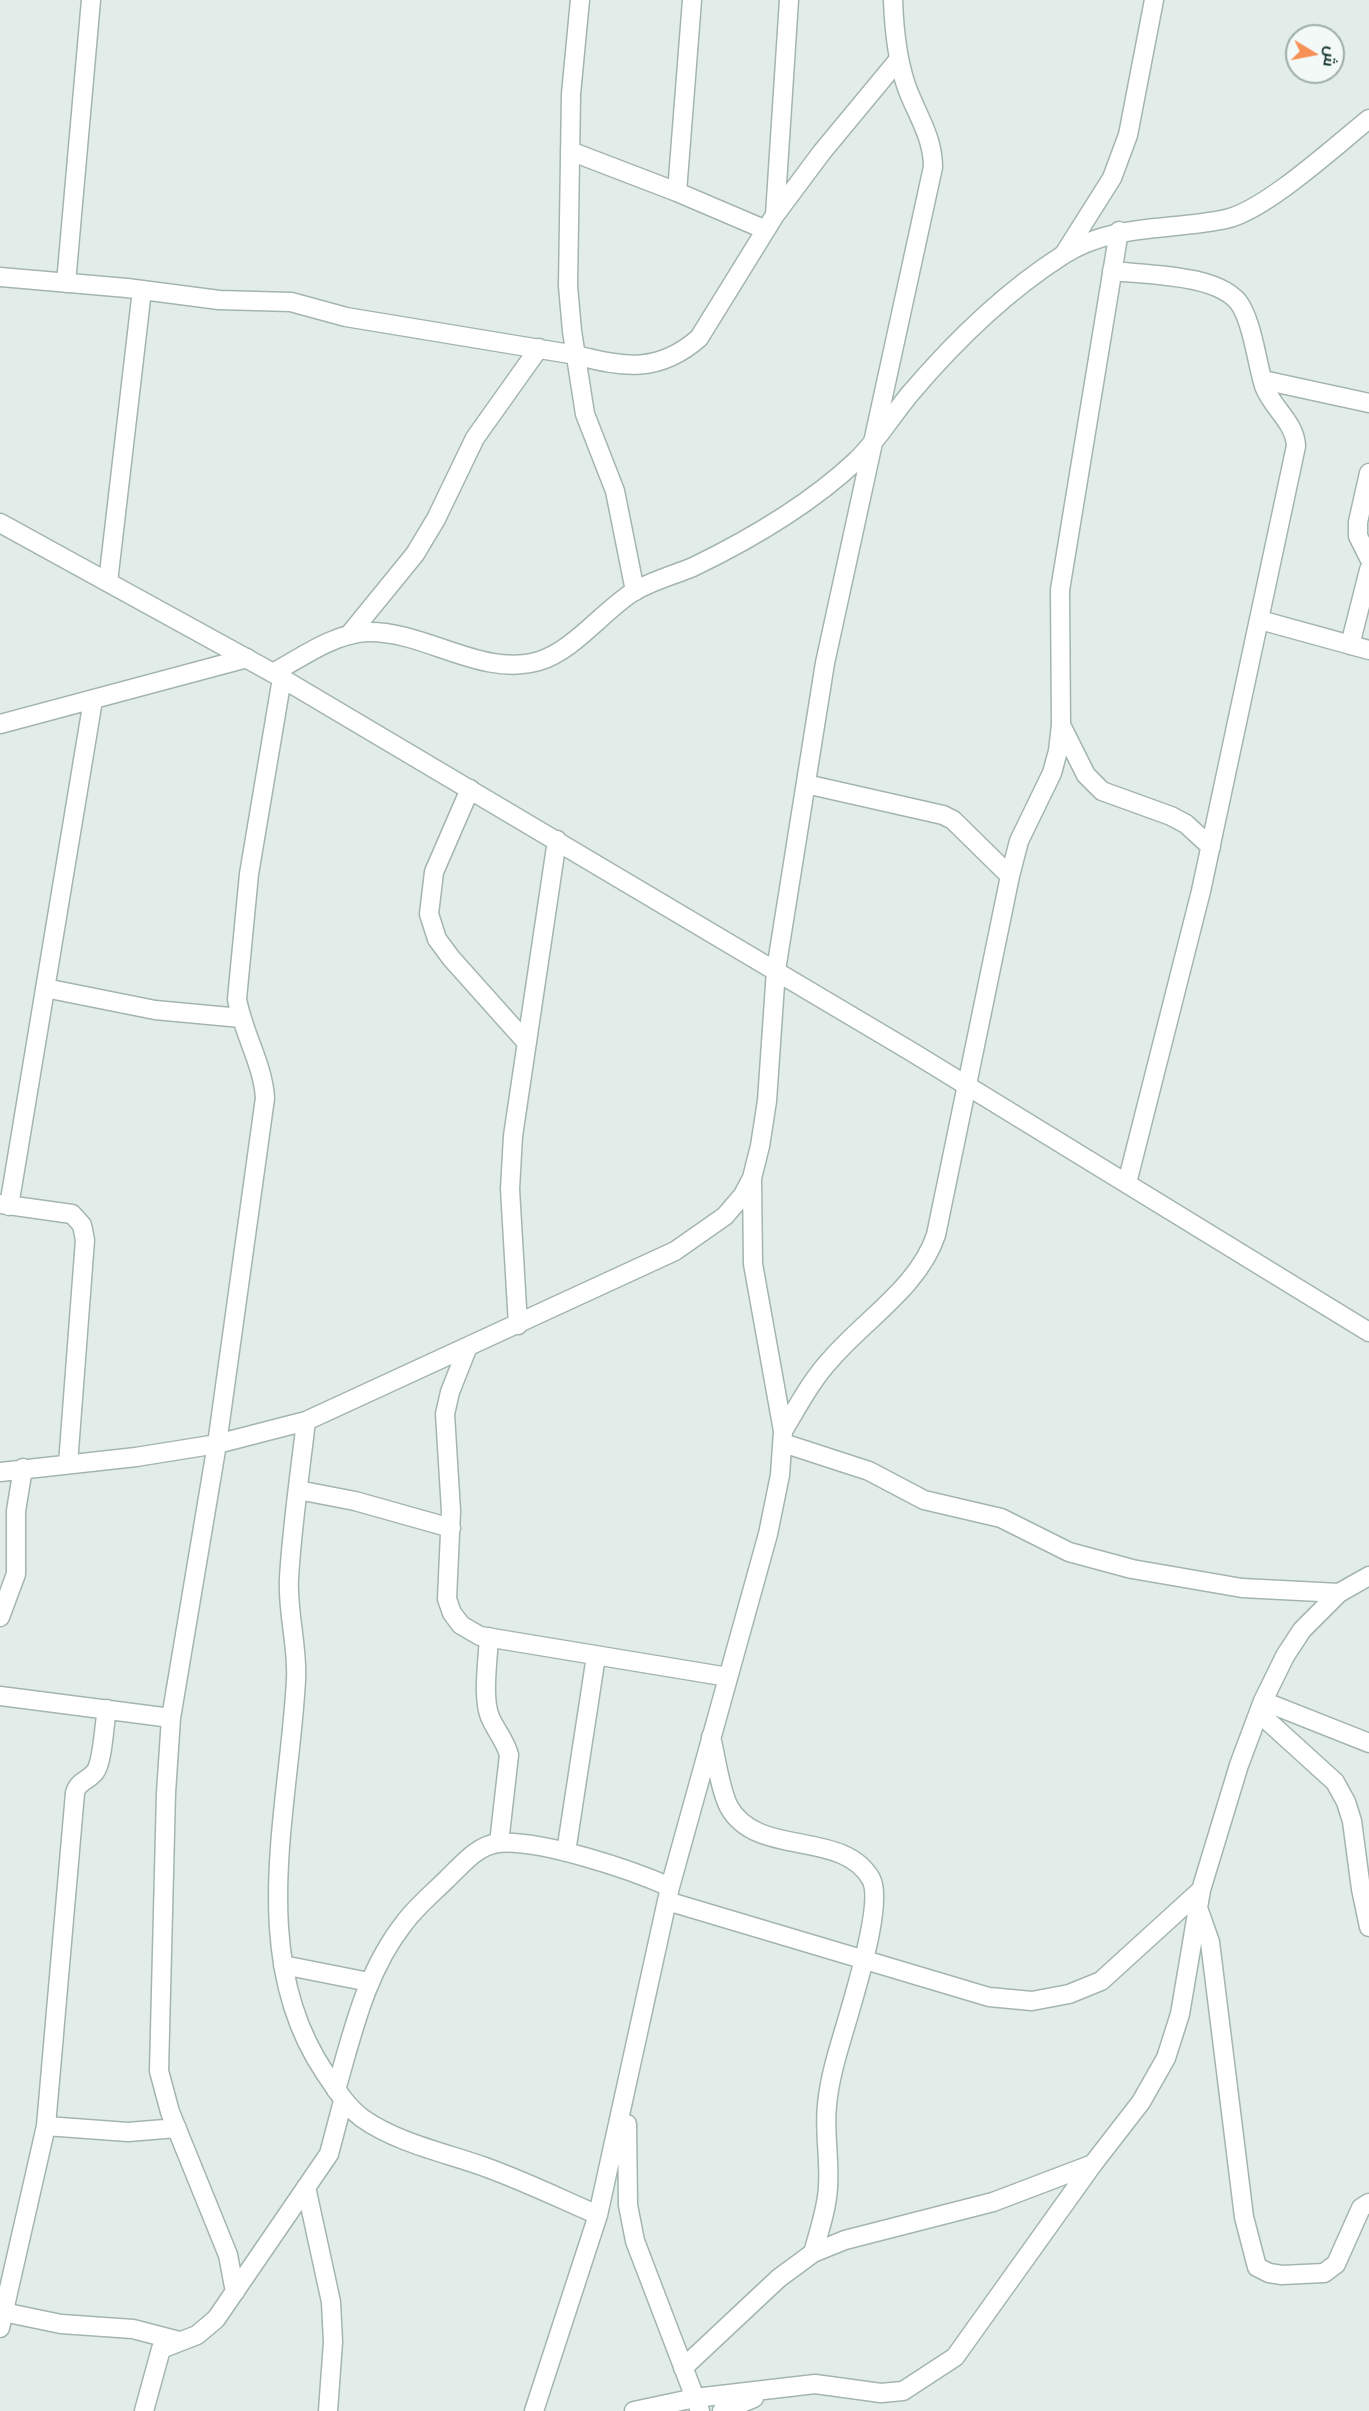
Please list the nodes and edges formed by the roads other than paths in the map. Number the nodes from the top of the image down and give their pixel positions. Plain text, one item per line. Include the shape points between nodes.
1 (91, 0) edge
2 (580, 0) edge
3 (692, 0) edge
4 (789, 0) edge
5 (893, 0) edge
6 (1154, 0) edge
7 (899, 59) junction
8 (1369, 119) edge
9 (570, 151) junction
10 (677, 192) junction
11 (770, 222) junction
12 (1119, 231) junction
13 (1064, 254) junction
14 (1112, 271) junction
15 (0, 277) edge
16 (66, 282) junction
17 (142, 290) junction
18 (539, 348) junction
19 (576, 355) junction
20 (1263, 380) junction
21 (1369, 403) edge
22 (875, 440) junction
23 (1369, 472) edge
24 (0, 523) edge
25 (1369, 558) edge
26 (1369, 570) edge
27 (108, 582) junction
28 (635, 591) junction
29 (1260, 620) junction
30 (349, 635) junction
31 (1350, 645) junction
32 (1369, 651) edge
33 (247, 658) junction
34 (278, 675) junction
35 (93, 700) junction
36 (0, 724) edge
37 (1061, 725) junction
38 (806, 784) junction
39 (470, 789) junction
40 (557, 840) junction
41 (1211, 847) junction
42 (1010, 876) junction
43 (776, 970) junction
44 (45, 988) junction
45 (241, 1018) junction
46 (527, 1043) junction
47 (966, 1085) junction
48 (752, 1178) junction
49 (1127, 1183) junction
50 (5, 1205) edge
51 (518, 1325) junction
52 (1369, 1332) edge
53 (467, 1349) junction
54 (306, 1421) junction
55 (783, 1437) junction
56 (217, 1444) junction
57 (68, 1464) junction
58 (23, 1468) junction
59 (0, 1472) edge
60 (298, 1491) junction
61 (451, 1528) junction
62 (1369, 1576) edge
63 (1339, 1593) junction
64 (0, 1617) edge
65 (489, 1637) junction
66 (596, 1656) junction
67 (728, 1677) junction
68 (0, 1696) edge
69 (1261, 1707) junction
70 (107, 1709) junction
71 (171, 1718) junction
72 (711, 1735) junction
73 (1369, 1743) edge
74 (499, 1843) junction
75 (566, 1852) junction
76 (1201, 1890) junction
77 (669, 1894) junction
78 (1198, 1908) junction
79 (1369, 1927) edge
80 (863, 1959) junction
81 (283, 1965) junction
82 (369, 1982) junction
83 (340, 2095) junction
84 (627, 2095) junction
85 (46, 2126) junction
86 (177, 2128) junction
87 (1093, 2164) junction
88 (306, 2187) junction
89 (1369, 2203) edge
90 (598, 2215) junction
91 (813, 2253) junction
92 (235, 2292) junction
93 (2, 2320) edge
94 (179, 2342) junction
95 (683, 2368) junction
96 (784, 2387) junction
97 (698, 2404) edge
98 (144, 2411) edge
99 (328, 2411) edge
100 (534, 2411) edge
101 (634, 2411) edge
102 (722, 2411) edge

1 - 16 street
2 - 9 street
3 - 10 street
4 - 11 street
5 - 7 street
6 - 13 street via 1128,135 1112,178
7 - 11 street
7 - 22 street via 929,138 933,167
8 - 12 street via 1256,207 1226,219
9 - 10 street
9 - 19 street via 568,286
10 - 11 street
11 - 19 street via 699,338 683,352 664,362 627,366
12 - 13 street
12 - 14 street
13 - 22 street via 1032,276 962,338 909,395
14 - 20 street via 1210,283 1232,293 1242,308
14 - 37 street via 1060,590
15 - 16 street
16 - 17 street
17 - 18 street via 219,300 291,302 346,316
17 - 27 street
18 - 19 street
18 - 30 street via 475,438 415,554
19 - 28 street via 585,414 615,491
20 - 21 street
20 - 29 street via 1293,431 1296,446
22 - 28 street via 809,500 694,566
22 - 38 street via 825,663
23 - 25 street via 1358,522 1358,536
24 - 27 street
26 - 31 street
27 - 33 street
28 - 30 street via 555,654 527,663 490,663 392,634
29 - 31 street
29 - 41 street
30 - 34 street
31 - 32 street
33 - 34 street
33 - 35 street
34 - 39 street
34 - 45 street via 249,874 237,999
35 - 36 street
35 - 44 street
37 - 41 street via 1086,775 1102,790 1171,816
37 - 42 street via 1052,772 1019,841
38 - 42 street via 943,815 953,820
38 - 43 street
39 - 40 street
39 - 46 street via 434,872 429,914 437,939
40 - 43 street
40 - 46 street
41 - 49 street
42 - 47 street
43 - 47 street
43 - 48 street via 767,1101
44 - 45 street via 155,1010
44 - 50 street
45 - 56 street via 264,1083 265,1098
46 - 51 street via 513,1136 510,1189
47 - 49 street
47 - 55 street via 930,1254 832,1358 813,1382
48 - 51 street via 743,1196 725,1216 675,1251
48 - 55 street via 753,1263
49 - 52 street
50 - 57 street via 72,1214 82,1225 85,1240
51 - 53 street
53 - 54 street
53 - 61 street via 446,1414
54 - 56 street
54 - 60 street
55 - 63 street via 869,1471 924,1500 1001,1518 1079,1555 1132,1569 1242,1588
55 - 67 street via 768,1534
56 - 57 street
56 - 71 street
57 - 58 street
58 - 59 street
58 - 64 street via 16,1511 16,1574
60 - 61 street via 363,1503
60 - 81 street via 289,1579 296,1679 279,1845 278,1909
61 - 65 street via 449,1606 461,1625
62 - 63 street
63 - 69 street via 1302,1630
65 - 66 street
65 - 74 street via 489,1717 506,1741 509,1755
66 - 67 street
66 - 75 street
67 - 72 street
68 - 70 street
69 - 73 street
69 - 76 street
69 - 79 street via 1335,1782 1347,1802
70 - 71 street
70 - 85 street via 96,1772 78,1784 75,1793
71 - 86 street via 159,2071 162,2091
72 - 77 street
72 - 80 street via 729,1807 739,1820 752,1830 844,1856 871,1879 876,1897
74 - 75 street
74 - 82 street via 472,1854 406,1920
75 - 77 street via 644,1876
76 - 78 street
76 - 80 street via 1101,1981 1069,1994 1032,2001 989,1997
77 - 80 street
77 - 84 street
78 - 87 street via 1180,2014 1166,2058 1141,2102
78 - 89 street via 1210,1942 1244,2217 1257,2266 1282,2275 1324,2273 1336,2264 1361,2208
80 - 91 street via 830,2085 828,2186
81 - 82 street
81 - 83 street via 299,2023 315,2059
82 - 83 street
83 - 88 street via 329,2154
83 - 90 street via 363,2119 395,2136 500,2172
84 - 90 street
84 - 95 street via 628,2205 635,2241
85 - 86 street via 128,2132
85 - 93 street
86 - 92 street via 225,2246
87 - 91 street via 993,2202 845,2240
87 - 96 street via 955,2356 927,2377 903,2391 881,2393 815,2384
88 - 92 street
88 - 99 street via 331,2302 333,2342
90 - 100 street
91 - 95 street via 779,2278
92 - 94 street via 206,2330
93 - 94 street via 133,2329
94 - 98 street via 161,2349
95 - 97 street
96 - 97 street
96 - 102 street
97 - 101 street

